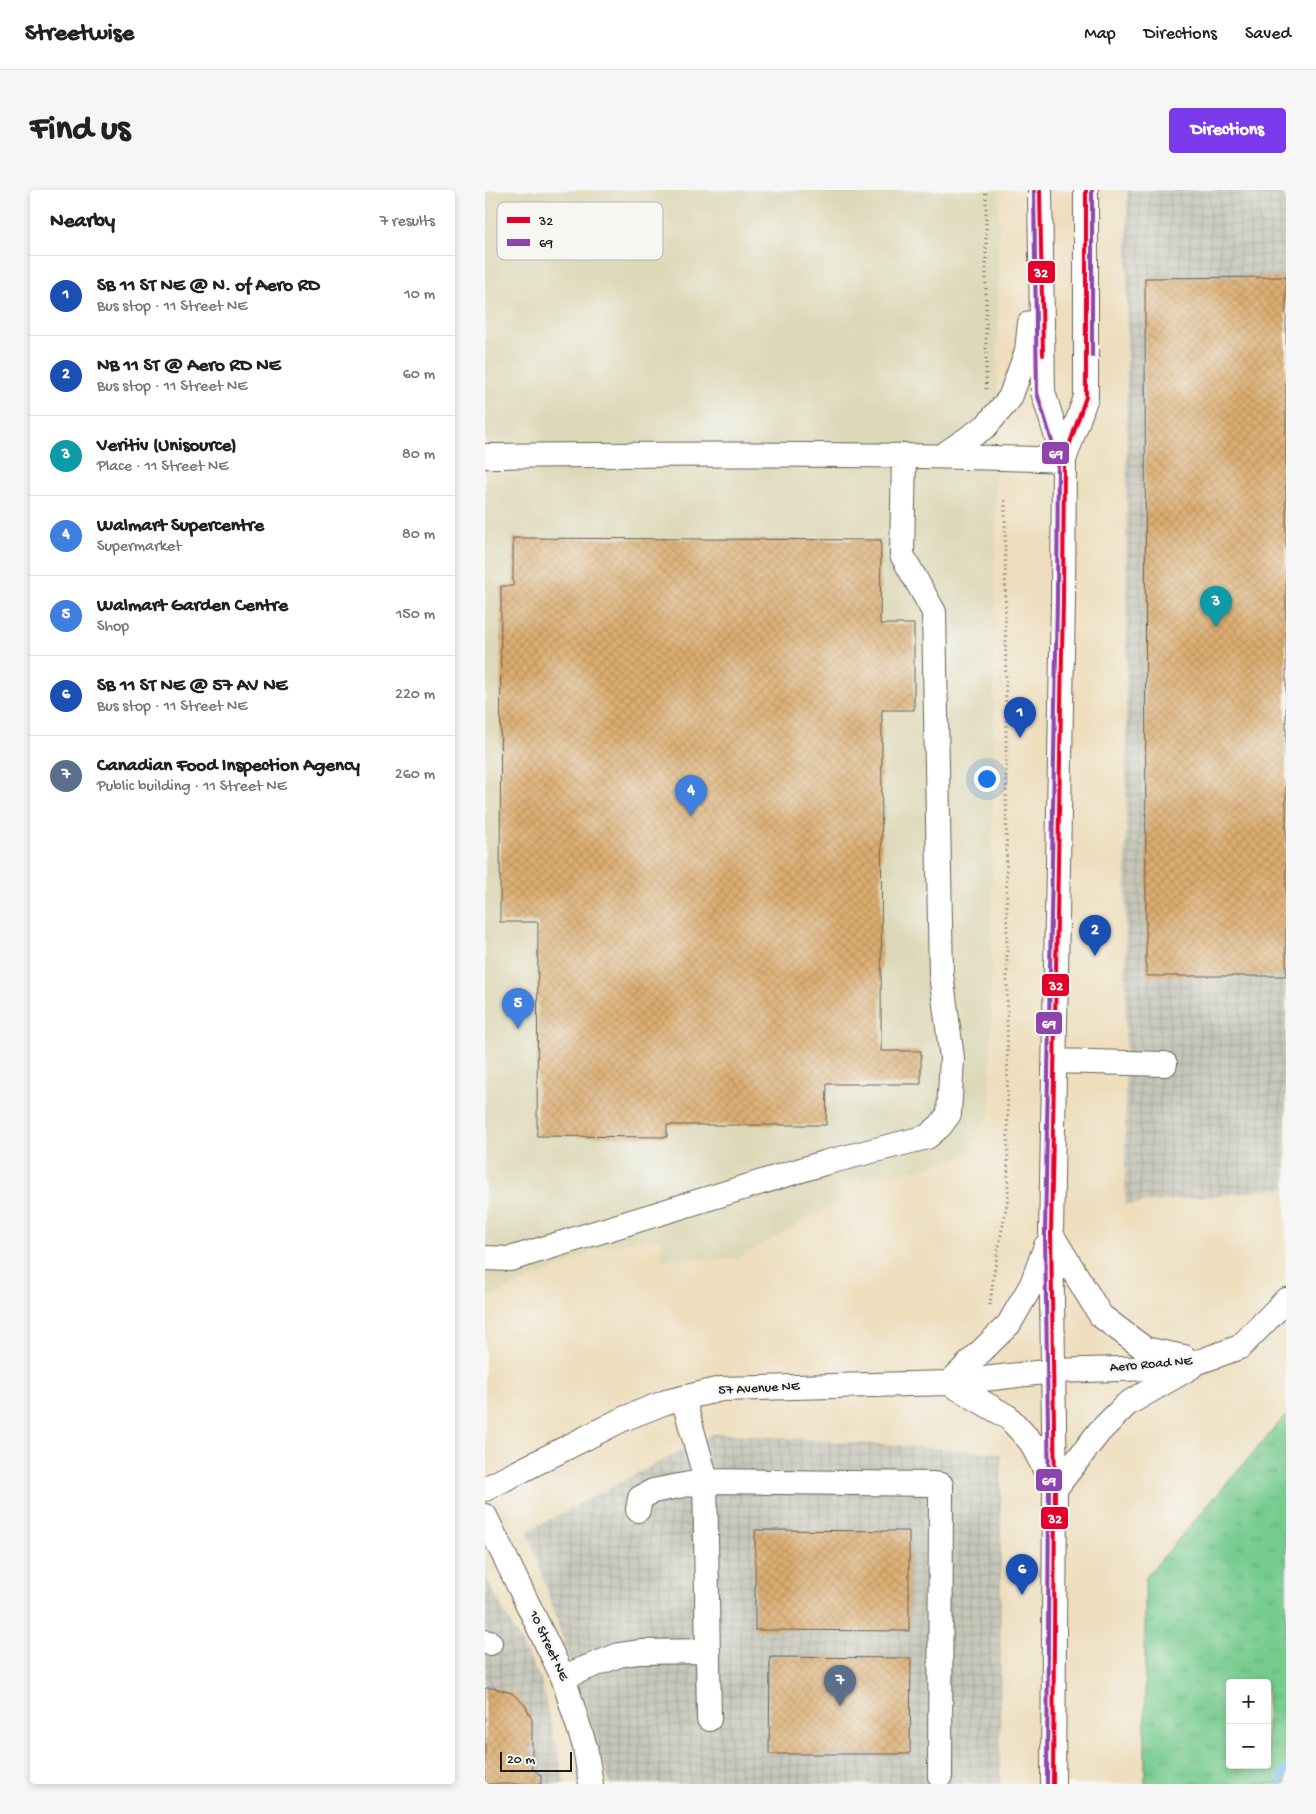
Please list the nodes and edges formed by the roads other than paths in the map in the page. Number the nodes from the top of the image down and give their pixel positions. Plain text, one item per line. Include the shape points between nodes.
1 (1040, 190) edge
2 (1086, 190) edge
3 (1040, 216) junction
4 (904, 455) junction
5 (485, 456) edge
6 (942, 456) junction
7 (1064, 460) junction
8 (1055, 1061) junction
9 (1165, 1064) dead end
10 (1051, 1234) junction
11 (485, 1258) edge
12 (1286, 1300) edge
13 (1201, 1361) junction
14 (1053, 1371) junction
15 (949, 1382) junction
16 (683, 1398) junction
17 (705, 1480) junction
18 (485, 1489) edge
19 (1055, 1489) junction
20 (638, 1510) dead end
21 (485, 1516) edge
22 (707, 1652) junction
23 (563, 1677) junction
24 (709, 1719) dead end
25 (940, 1776) dead end
26 (591, 1784) edge
27 (1053, 1784) edge

1 - 3 street
2 - 7 street via 1086,397
3 - 6 street via 1027,351 1010,398 986,426
3 - 7 street via 1043,392
4 - 5 street
4 - 6 street
4 - 11 street via 902,555 934,612 941,974 952,1058 949,1114 927,1137 824,1163 510,1259
6 - 7 street
7 - 8 street
8 - 9 street
8 - 10 street
10 - 13 street via 1101,1316 1145,1349
10 - 14 street
10 - 15 street via 1032,1284 1009,1324
12 - 13 street, Aero Road NE via 1240,1347
13 - 14 street, Aero Road NE via 1152,1368
13 - 19 street via 1127,1404 1099,1432
14 - 15 street, 57 Avenue NE
14 - 19 street
15 - 16 street, 57 Avenue NE via 721,1389
15 - 19 street via 1008,1417 1031,1442
16 - 17 street
16 - 18 street, 57 Avenue NE via 623,1419
17 - 20 street via 653,1491 640,1498
17 - 22 street
17 - 25 street via 941,1485
19 - 27 street
21 - 23 street, 10 Street NE
22 - 23 street via 619,1655
22 - 24 street
23 - 26 street, 10 Street NE via 585,1747

